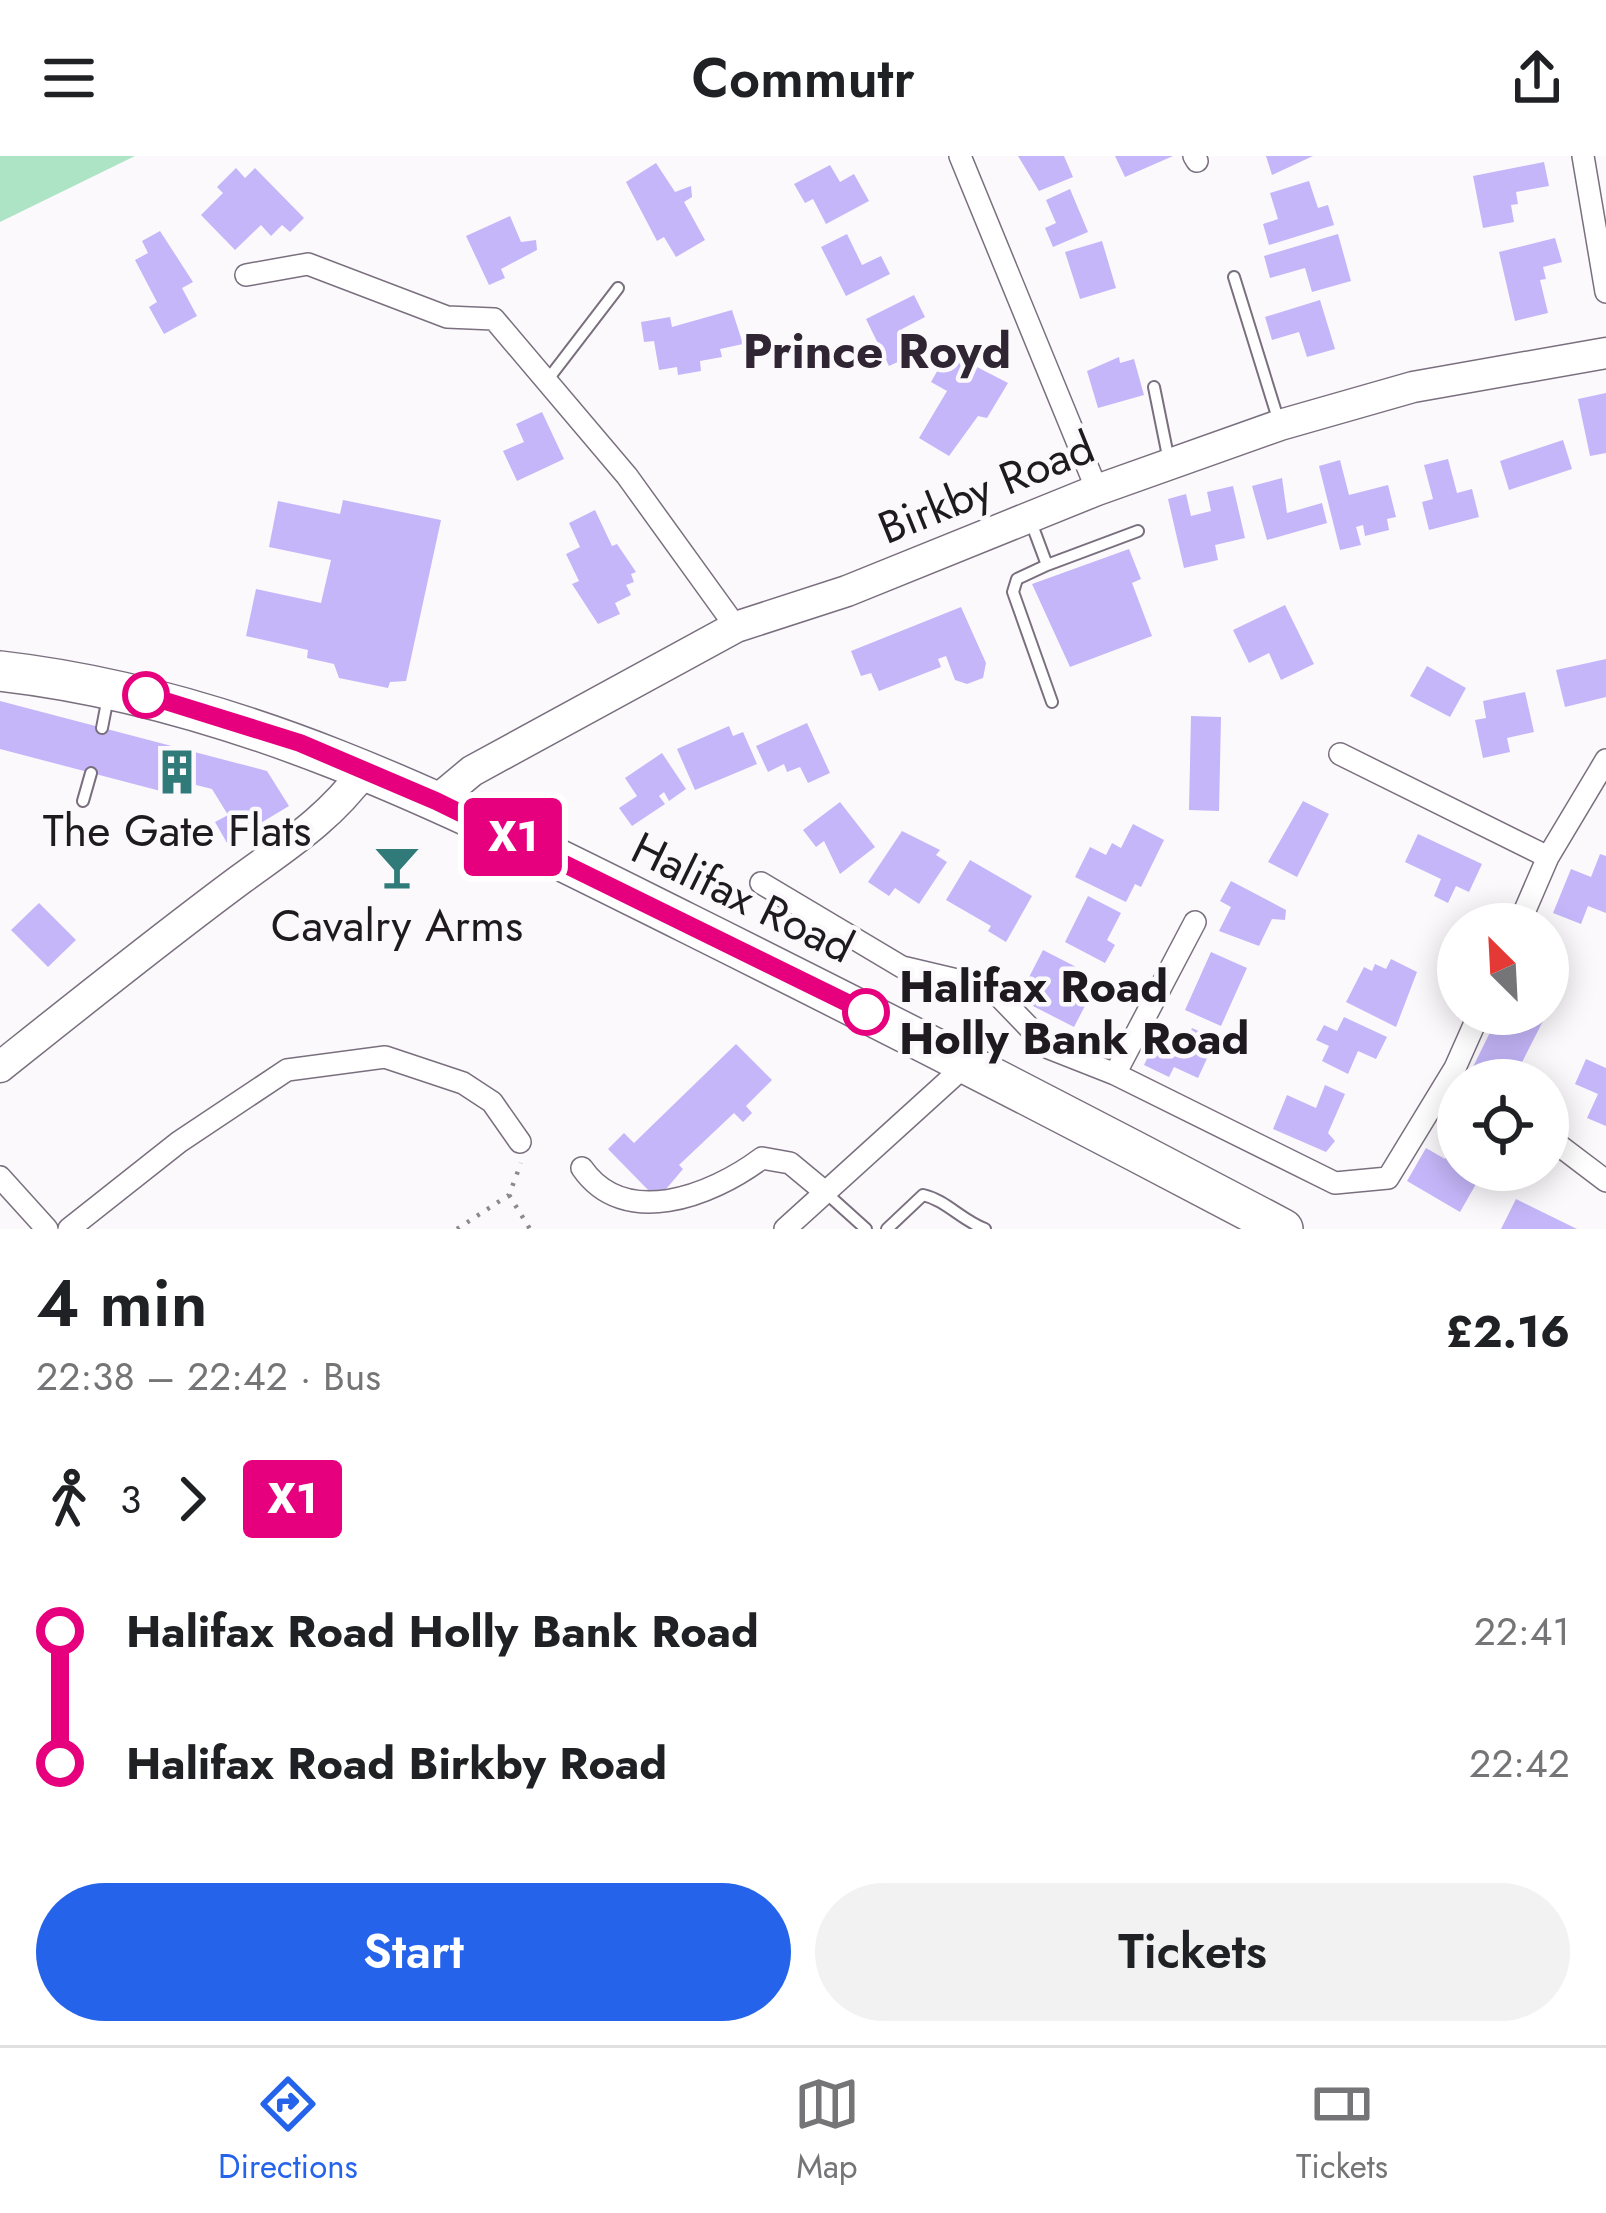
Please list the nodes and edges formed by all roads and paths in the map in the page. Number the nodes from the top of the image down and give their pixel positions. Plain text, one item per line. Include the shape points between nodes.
1 (960, 156) edge
2 (1583, 156) edge
3 (246, 274) dead end
4 (1234, 277) dead end
5 (618, 288) dead end
6 (1606, 292) edge
7 (1606, 353) edge
8 (549, 378) junction
9 (1154, 387) dead end
10 (1280, 425) junction
11 (1170, 465) junction
12 (1097, 490) junction
13 (1030, 518) junction
14 (1138, 531) dead end
15 (1047, 565) junction
16 (736, 628) junction
17 (0, 671) edge
18 (110, 688) junction
19 (1052, 702) dead end
20 (102, 728) dead end
21 (1340, 754) dead end
22 (1606, 760) edge
23 (365, 770) junction
24 (91, 773) dead end
25 (83, 801) dead end
26 (436, 801) junction
27 (1548, 857) junction
28 (761, 883) dead end
29 (1528, 903) edge
30 (1195, 922) dead end
31 (968, 1063) junction
32 (0, 1067) edge
33 (1115, 1073) junction
34 (1437, 1110) edge
35 (520, 1142) joint
36 (1569, 1154) edge
37 (582, 1168) dead end
38 (0, 1177) edge
39 (1606, 1181) edge
40 (825, 1192) junction
41 (508, 1195) junction
42 (47, 1229) edge
43 (70, 1229) edge
44 (457, 1229) edge
45 (530, 1229) edge
46 (784, 1229) edge
47 (866, 1229) edge
48 (887, 1229) edge
49 (985, 1229) edge
50 (1283, 1229) edge

1 - 12 street
2 - 6 street
3 - 8 street via 308,264 447,317 494,319
4 - 10 lane
5 - 8 lane
7 - 10 street, Birkby Road via 1413,387
8 - 16 street
9 - 11 lane
10 - 11 street, Birkby Road
11 - 12 street, Birkby Road
12 - 13 street, Birkby Road
13 - 15 lane
13 - 16 street, Birkby Road
14 - 15 lane
15 - 19 lane via 1013,585
16 - 26 street, Birkby Road via 472,771
17 - 18 highway, Halifax Road
18 - 20 lane
18 - 23 highway, Halifax Road via 167,698
21 - 27 street
22 - 27 street
23 - 26 highway, Halifax Road
23 - 32 street via 310,833
24 - 25 lane
26 - 31 highway, Halifax Road
27 - 29 street
28 - 33 street via 902,967 991,988 1049,1048
30 - 33 street
31 - 40 street
31 - 50 highway, Halifax Road
33 - 34 street via 1335,1183 1388,1178
35 - 41 path via 520,1172
35 - 43 street via 492,1102 463,1083 386,1057 287,1070 178,1142
36 - 39 street
37 - 40 street via 593,1190 614,1203 665,1214 715,1194 762,1158 790,1163
38 - 42 street
40 - 46 street
40 - 47 lane
41 - 44 path
41 - 45 path
48 - 49 lane via 923,1195

